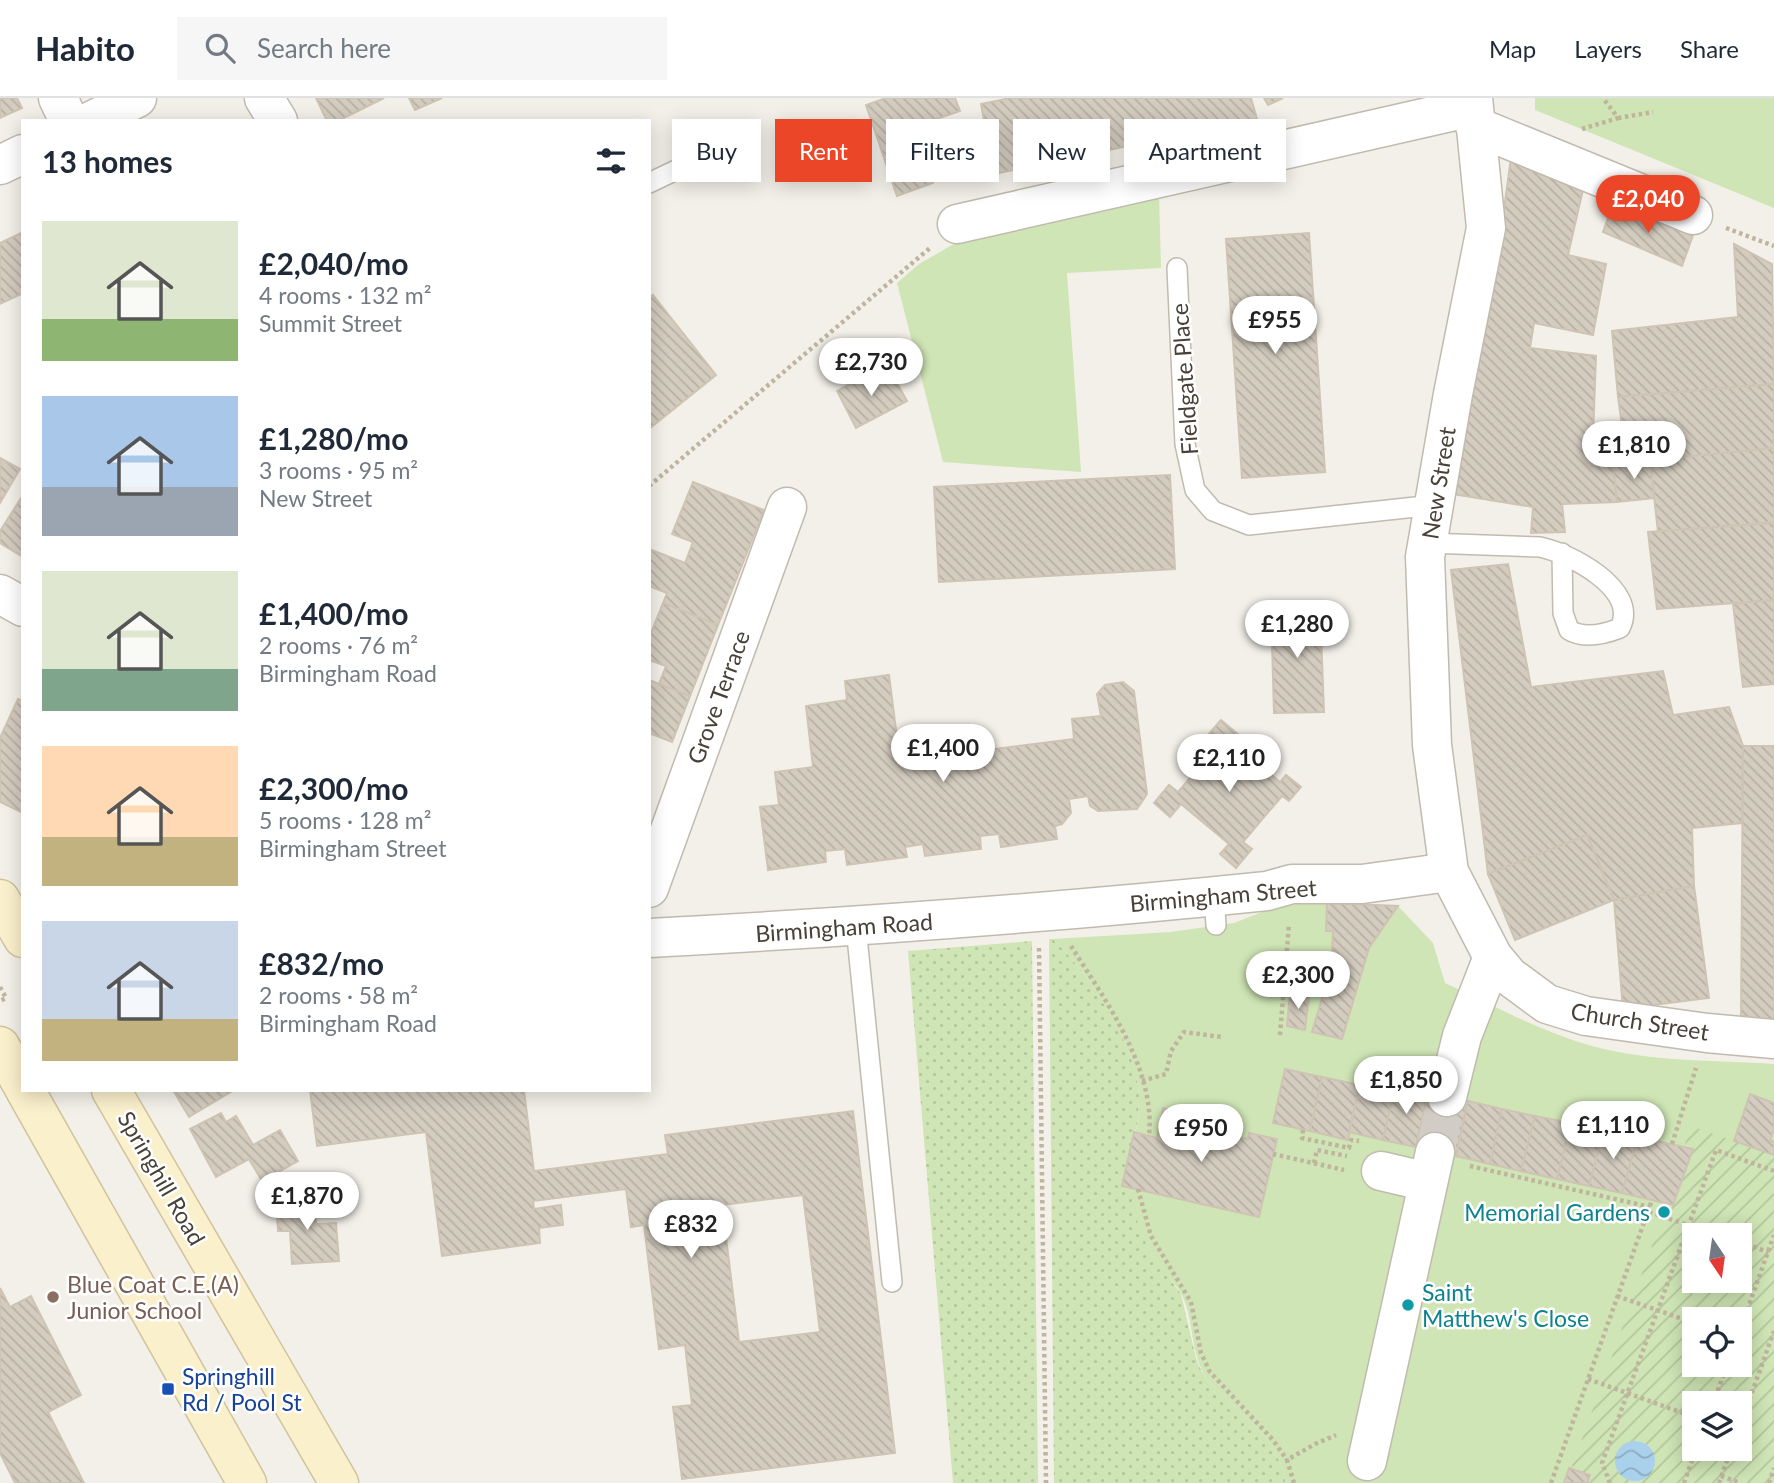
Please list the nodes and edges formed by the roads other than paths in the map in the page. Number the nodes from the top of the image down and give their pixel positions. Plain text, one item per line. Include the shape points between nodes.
1 (58, 98) edge
2 (137, 98) edge
3 (264, 98) edge
4 (1473, 110) edge
5 (68, 119) edge
6 (95, 119) edge
7 (277, 119) edge
8 (21, 155) edge
9 (0, 165) edge
10 (672, 172) edge
11 (651, 182) edge
12 (1693, 215) road end
13 (957, 224) road end
14 (1177, 268) dead end
15 (1434, 505) junction
16 (787, 507) dead end
17 (1428, 543) junction
18 (1562, 553) dead end
19 (0, 594) edge
20 (21, 606) edge
21 (1449, 872) junction
22 (651, 882) edge
23 (0, 899) edge
24 (1044, 912) joint
25 (856, 928) junction
26 (21, 935) edge
27 (651, 938) edge
28 (1493, 957) junction
29 (1774, 1039) edge
30 (0, 1046) edge
31 (21, 1083) edge
32 (26, 1092) edge
33 (112, 1092) edge
34 (1447, 1097) tunnel mouth
35 (1359, 1166) road end
36 (891, 1282) dead end
37 (1370, 1448) road end
38 (247, 1483) edge
39 (339, 1483) edge

1 - 5 street
2 - 6 street
3 - 7 street
4 - 12 street via 1567,163
4 - 13 street
4 - 15 street, New Street via 1486,228
8 - 9 street
10 - 11 lane
14 - 15 lane, Fieldgate Place via 1185,444 1195,490 1213,511 1249,525
15 - 17 street, New Street
16 - 22 street, Grove Terrace
17 - 18 lane via 1540,547
17 - 21 street, New Street via 1432,745
19 - 20 street
21 - 24 street, Birmingham Street via 1362,884 1292,884 1215,911
21 - 28 street, Church Street
23 - 26 street
24 - 25 street, Birmingham Road
25 - 27 street, Birmingham Road
25 - 36 lane
28 - 29 street, Church Street via 1509,976 1547,1003 1586,1016
28 - 34 street via 1462,1036
30 - 31 street
32 - 38 street
33 - 39 street, Springhill Road
35 - 37 street via 1432,1164

